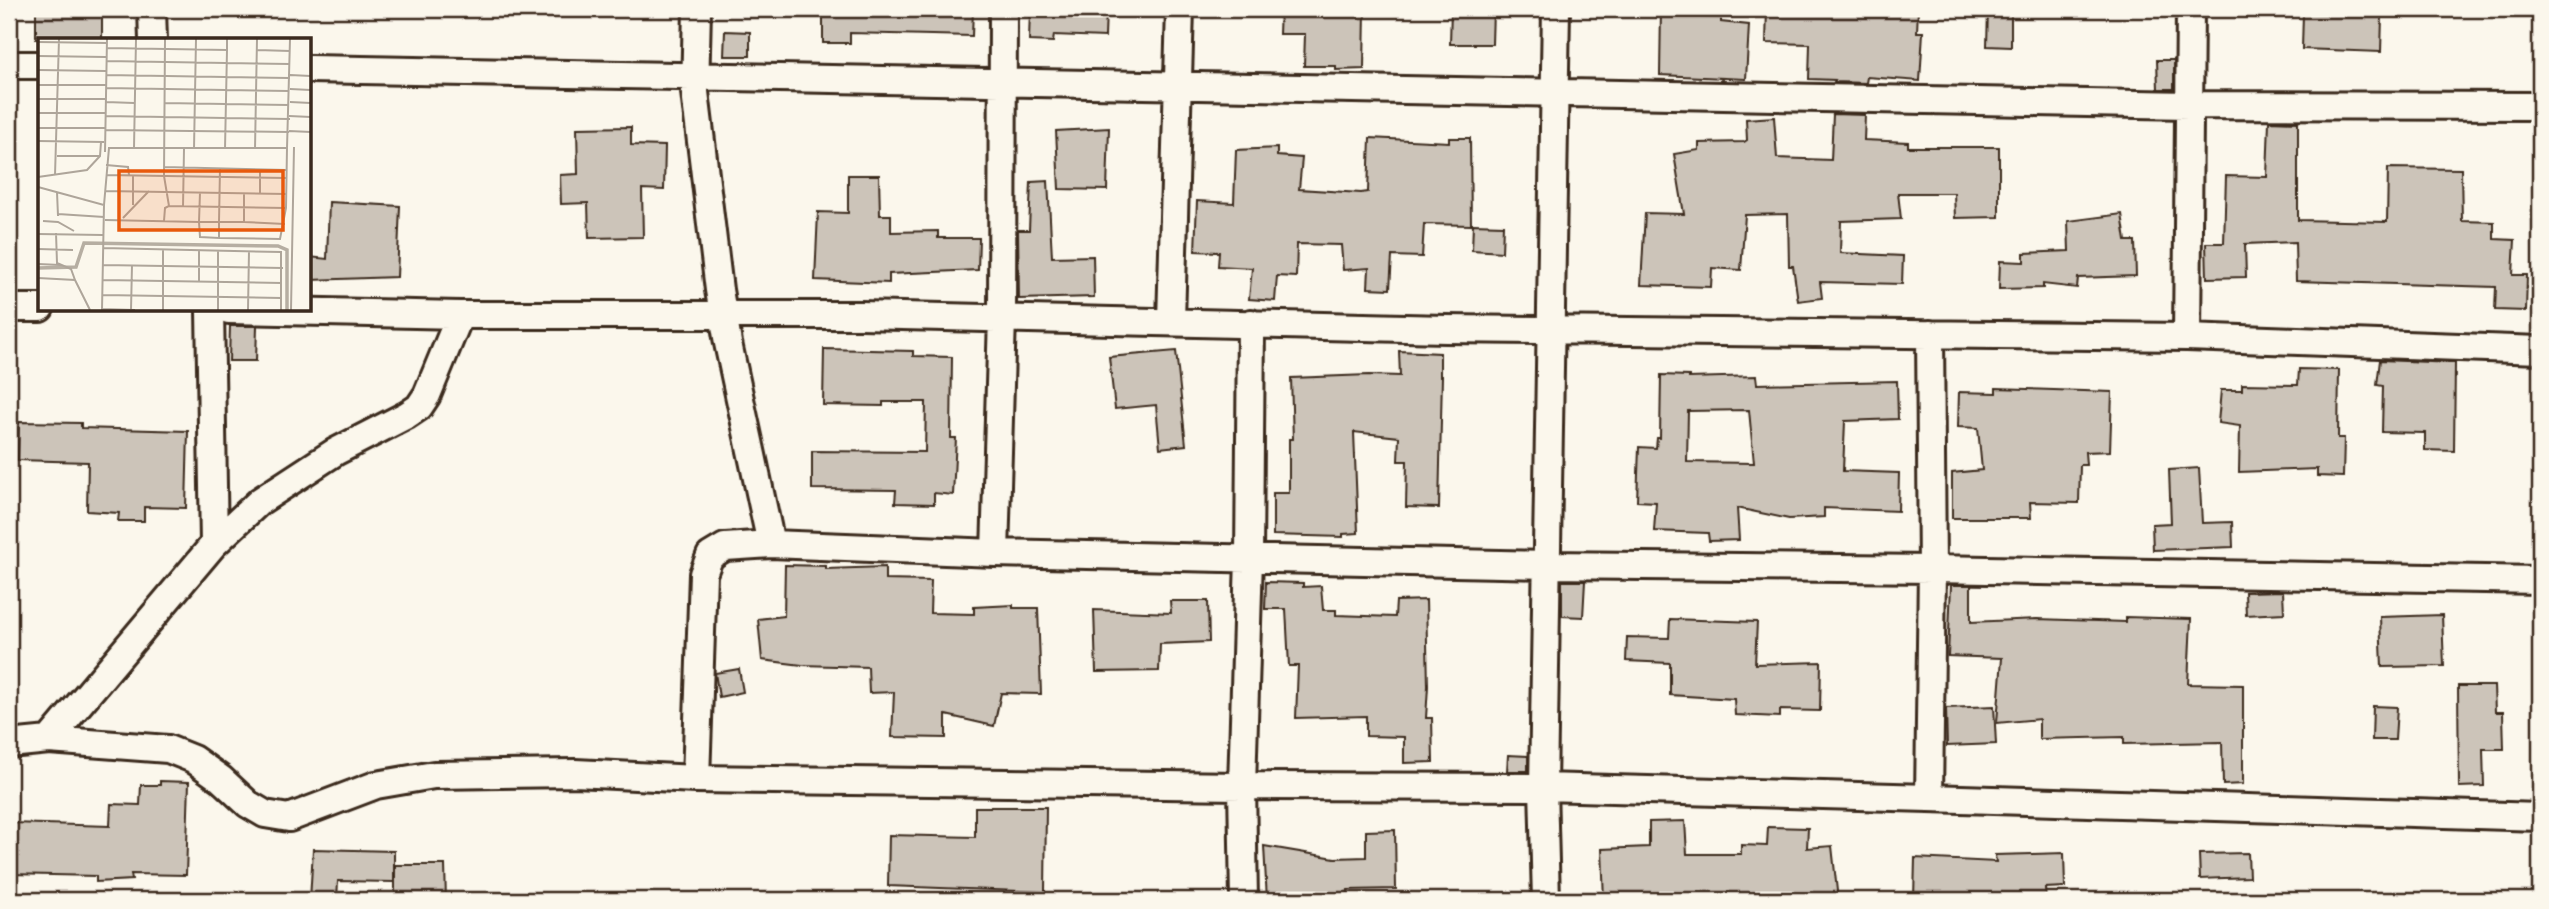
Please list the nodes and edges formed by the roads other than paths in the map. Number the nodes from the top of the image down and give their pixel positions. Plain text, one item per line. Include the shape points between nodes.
1 (152, 9) edge
2 (697, 9) edge
3 (1003, 9) edge
4 (1180, 9) edge
5 (1556, 9) edge
6 (2190, 9) edge
7 (153, 38) edge
8 (9, 65) edge
9 (38, 65) edge
10 (312, 69) edge
11 (695, 76) junction
12 (1002, 82) junction
13 (1179, 87) junction
14 (1554, 94) junction
15 (2188, 105) junction
16 (2540, 106) edge
17 (9, 308) edge
18 (38, 308) edge
19 (312, 311) edge
20 (210, 312) edge
21 (460, 314) junction
22 (723, 314) junction
23 (1002, 317) junction
24 (1171, 321) junction
25 (1251, 323) junction
26 (1549, 329) junction
27 (1930, 334) junction
28 (2187, 337) junction
29 (2540, 350) edge
30 (214, 544) junction
31 (771, 544) junction
32 (995, 553) junction
33 (1249, 558) junction
34 (1547, 565) junction
35 (1932, 569) junction
36 (2540, 580) edge
37 (49, 740) junction
38 (9, 744) edge
39 (696, 779) junction
40 (1242, 786) junction
41 (1543, 788) junction
42 (1929, 798) junction
43 (2540, 817) edge
44 (1244, 900) edge
45 (1546, 900) edge

1 - 7 street
2 - 11 street
3 - 12 street
4 - 13 street
5 - 14 street
6 - 15 street
8 - 9 street
10 - 11 street
11 - 12 street
11 - 22 street
12 - 13 street
12 - 23 street
13 - 14 street
13 - 24 street
14 - 15 street
14 - 26 street
15 - 16 street
15 - 28 street
17 - 18 street
19 - 21 street
20 - 30 street
21 - 22 street
21 - 30 street via 419,407 282,485
22 - 23 street
22 - 31 street
23 - 24 street
23 - 32 street
24 - 25 street
25 - 26 street
25 - 33 street
26 - 27 street
26 - 34 street
27 - 28 street
27 - 35 street
28 - 29 street
30 - 37 street
31 - 32 street
31 - 39 street via 725,547 710,556 703,574
32 - 33 street
33 - 34 street
33 - 40 street
34 - 35 street
34 - 41 street
35 - 36 street
35 - 42 street
37 - 38 street
37 - 39 street via 168,749 193,759 265,814 289,818 376,785 434,775 575,773
39 - 40 street
40 - 41 street
40 - 44 street
41 - 42 street
41 - 45 street
42 - 43 street

